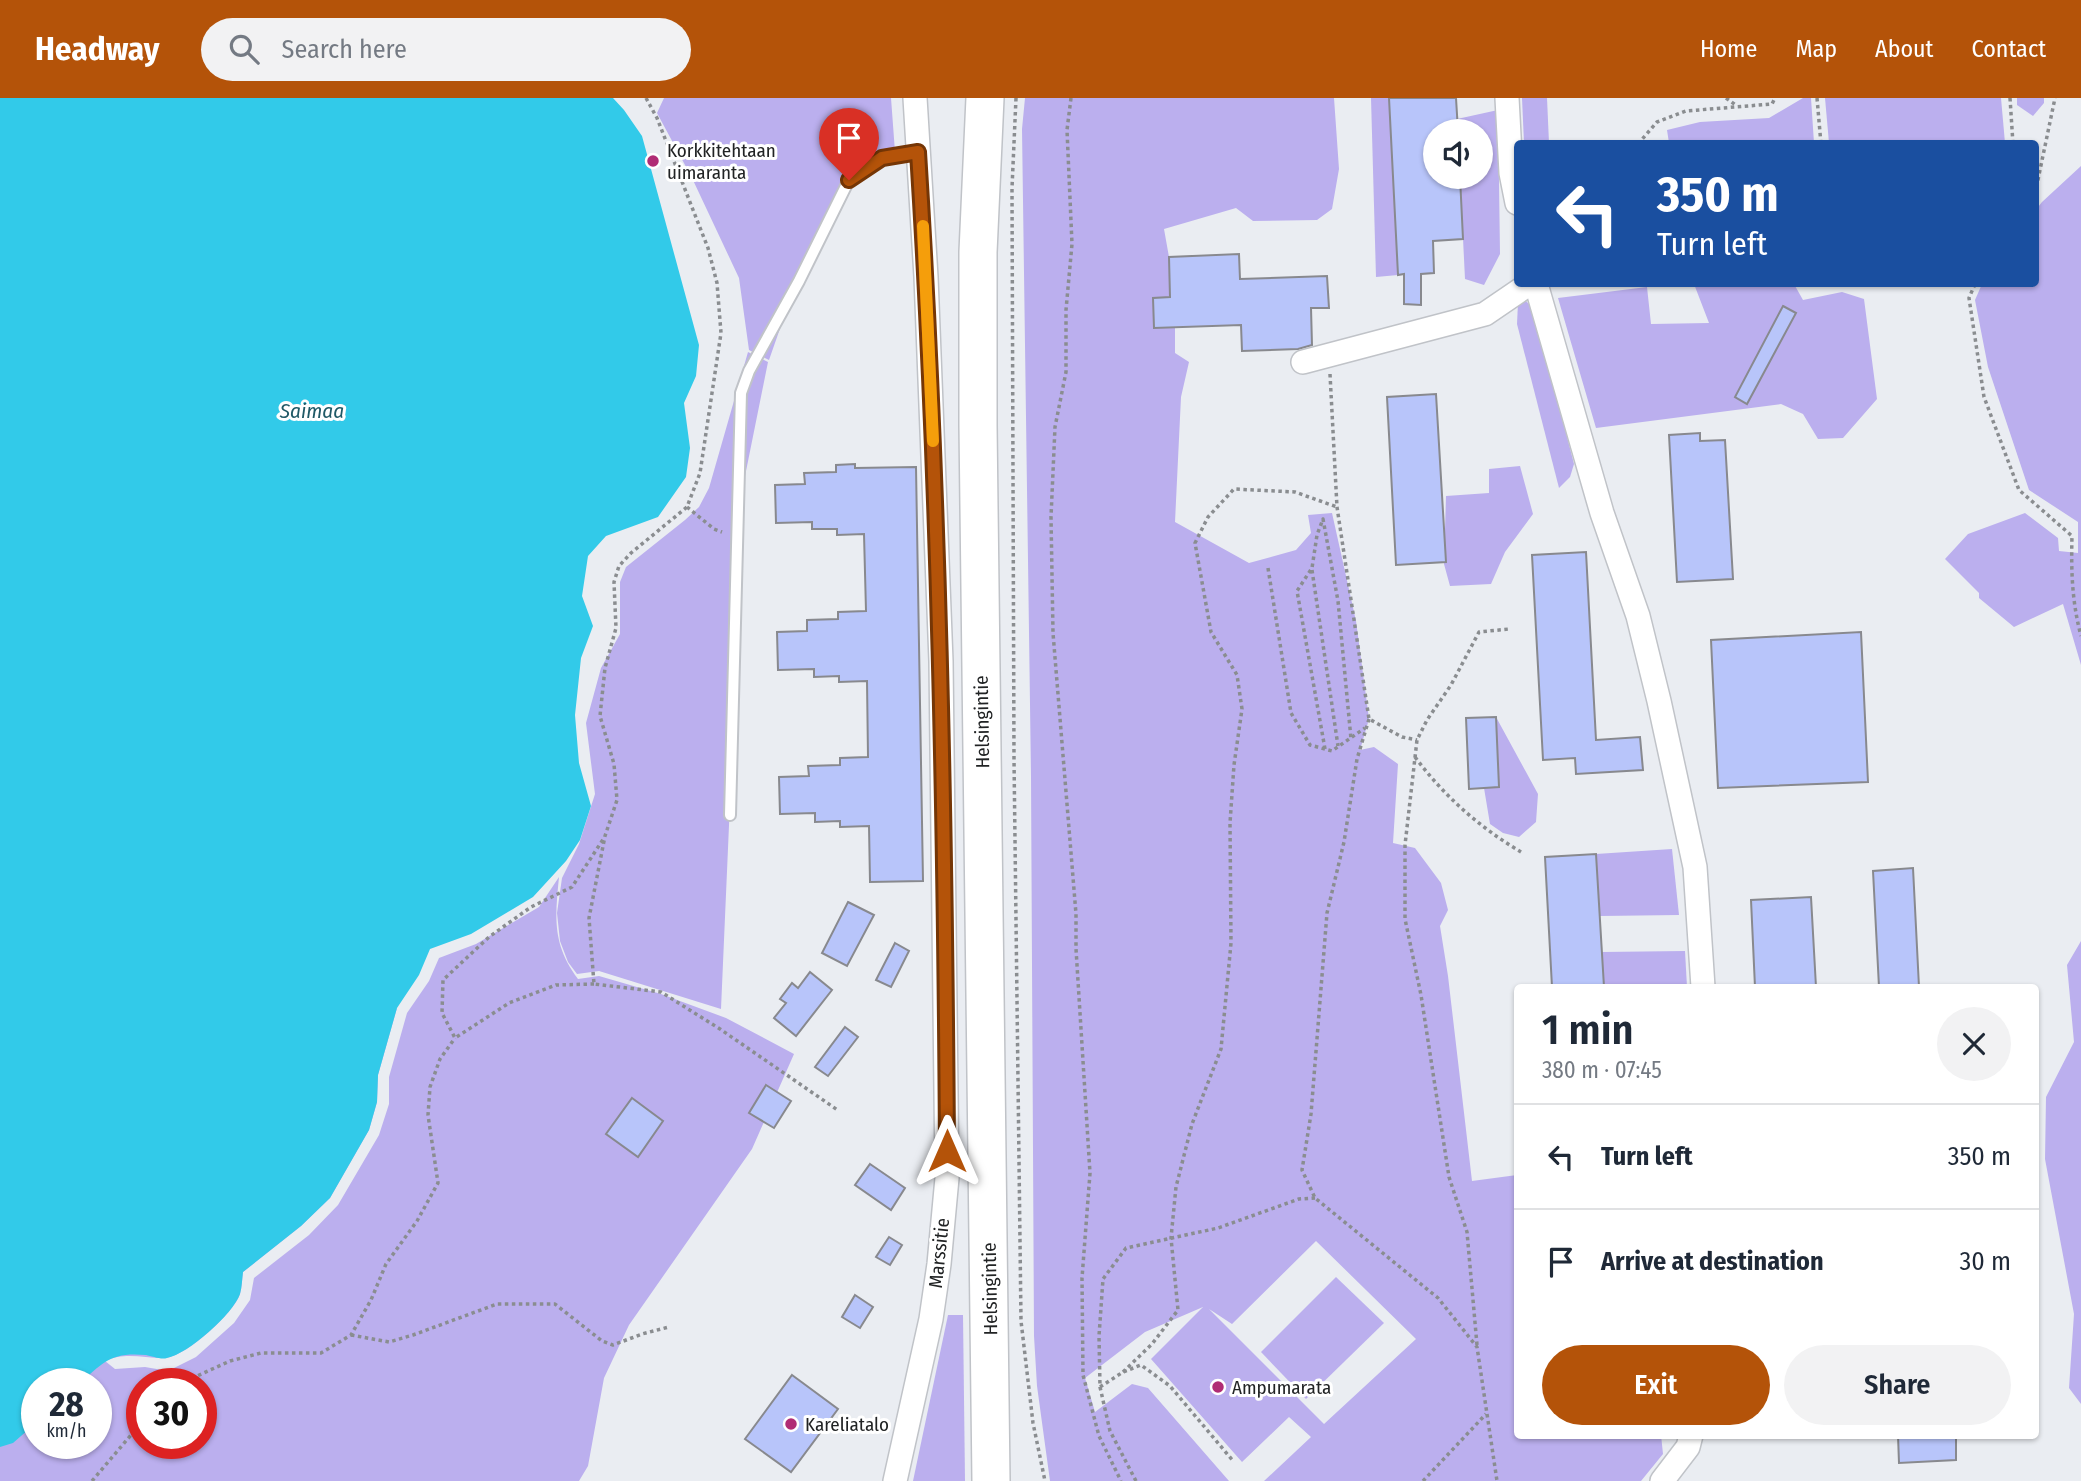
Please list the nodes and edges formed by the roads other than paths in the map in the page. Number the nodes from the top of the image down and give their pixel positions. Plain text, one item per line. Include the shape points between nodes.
1 (915, 98) edge
2 (985, 98) edge
3 (1507, 98) edge
4 (918, 152) junction
5 (1514, 188) edge
6 (1525, 287) edge
7 (1537, 287) edge
8 (1303, 362) dead end
9 (730, 815) dead end
10 (1703, 984) edge
11 (990, 1346) junction
12 (1690, 1439) edge
13 (895, 1481) edge
14 (991, 1481) edge
15 (1006, 1481) edge
16 (1662, 1481) edge

1 - 4 street, Marssitie
2 - 11 main road, Helsingintie via 978,252 978,425
3 - 5 street
4 - 9 lane via 882,158 849,180 741,393
4 - 13 street, Marssitie via 941,661 947,1178 932,1319
6 - 8 street via 1485,314
7 - 10 street via 1602,513 1639,616 1695,867
11 - 14 main road, Helsingintie
11 - 15 main road, Helsingintie
12 - 16 street

